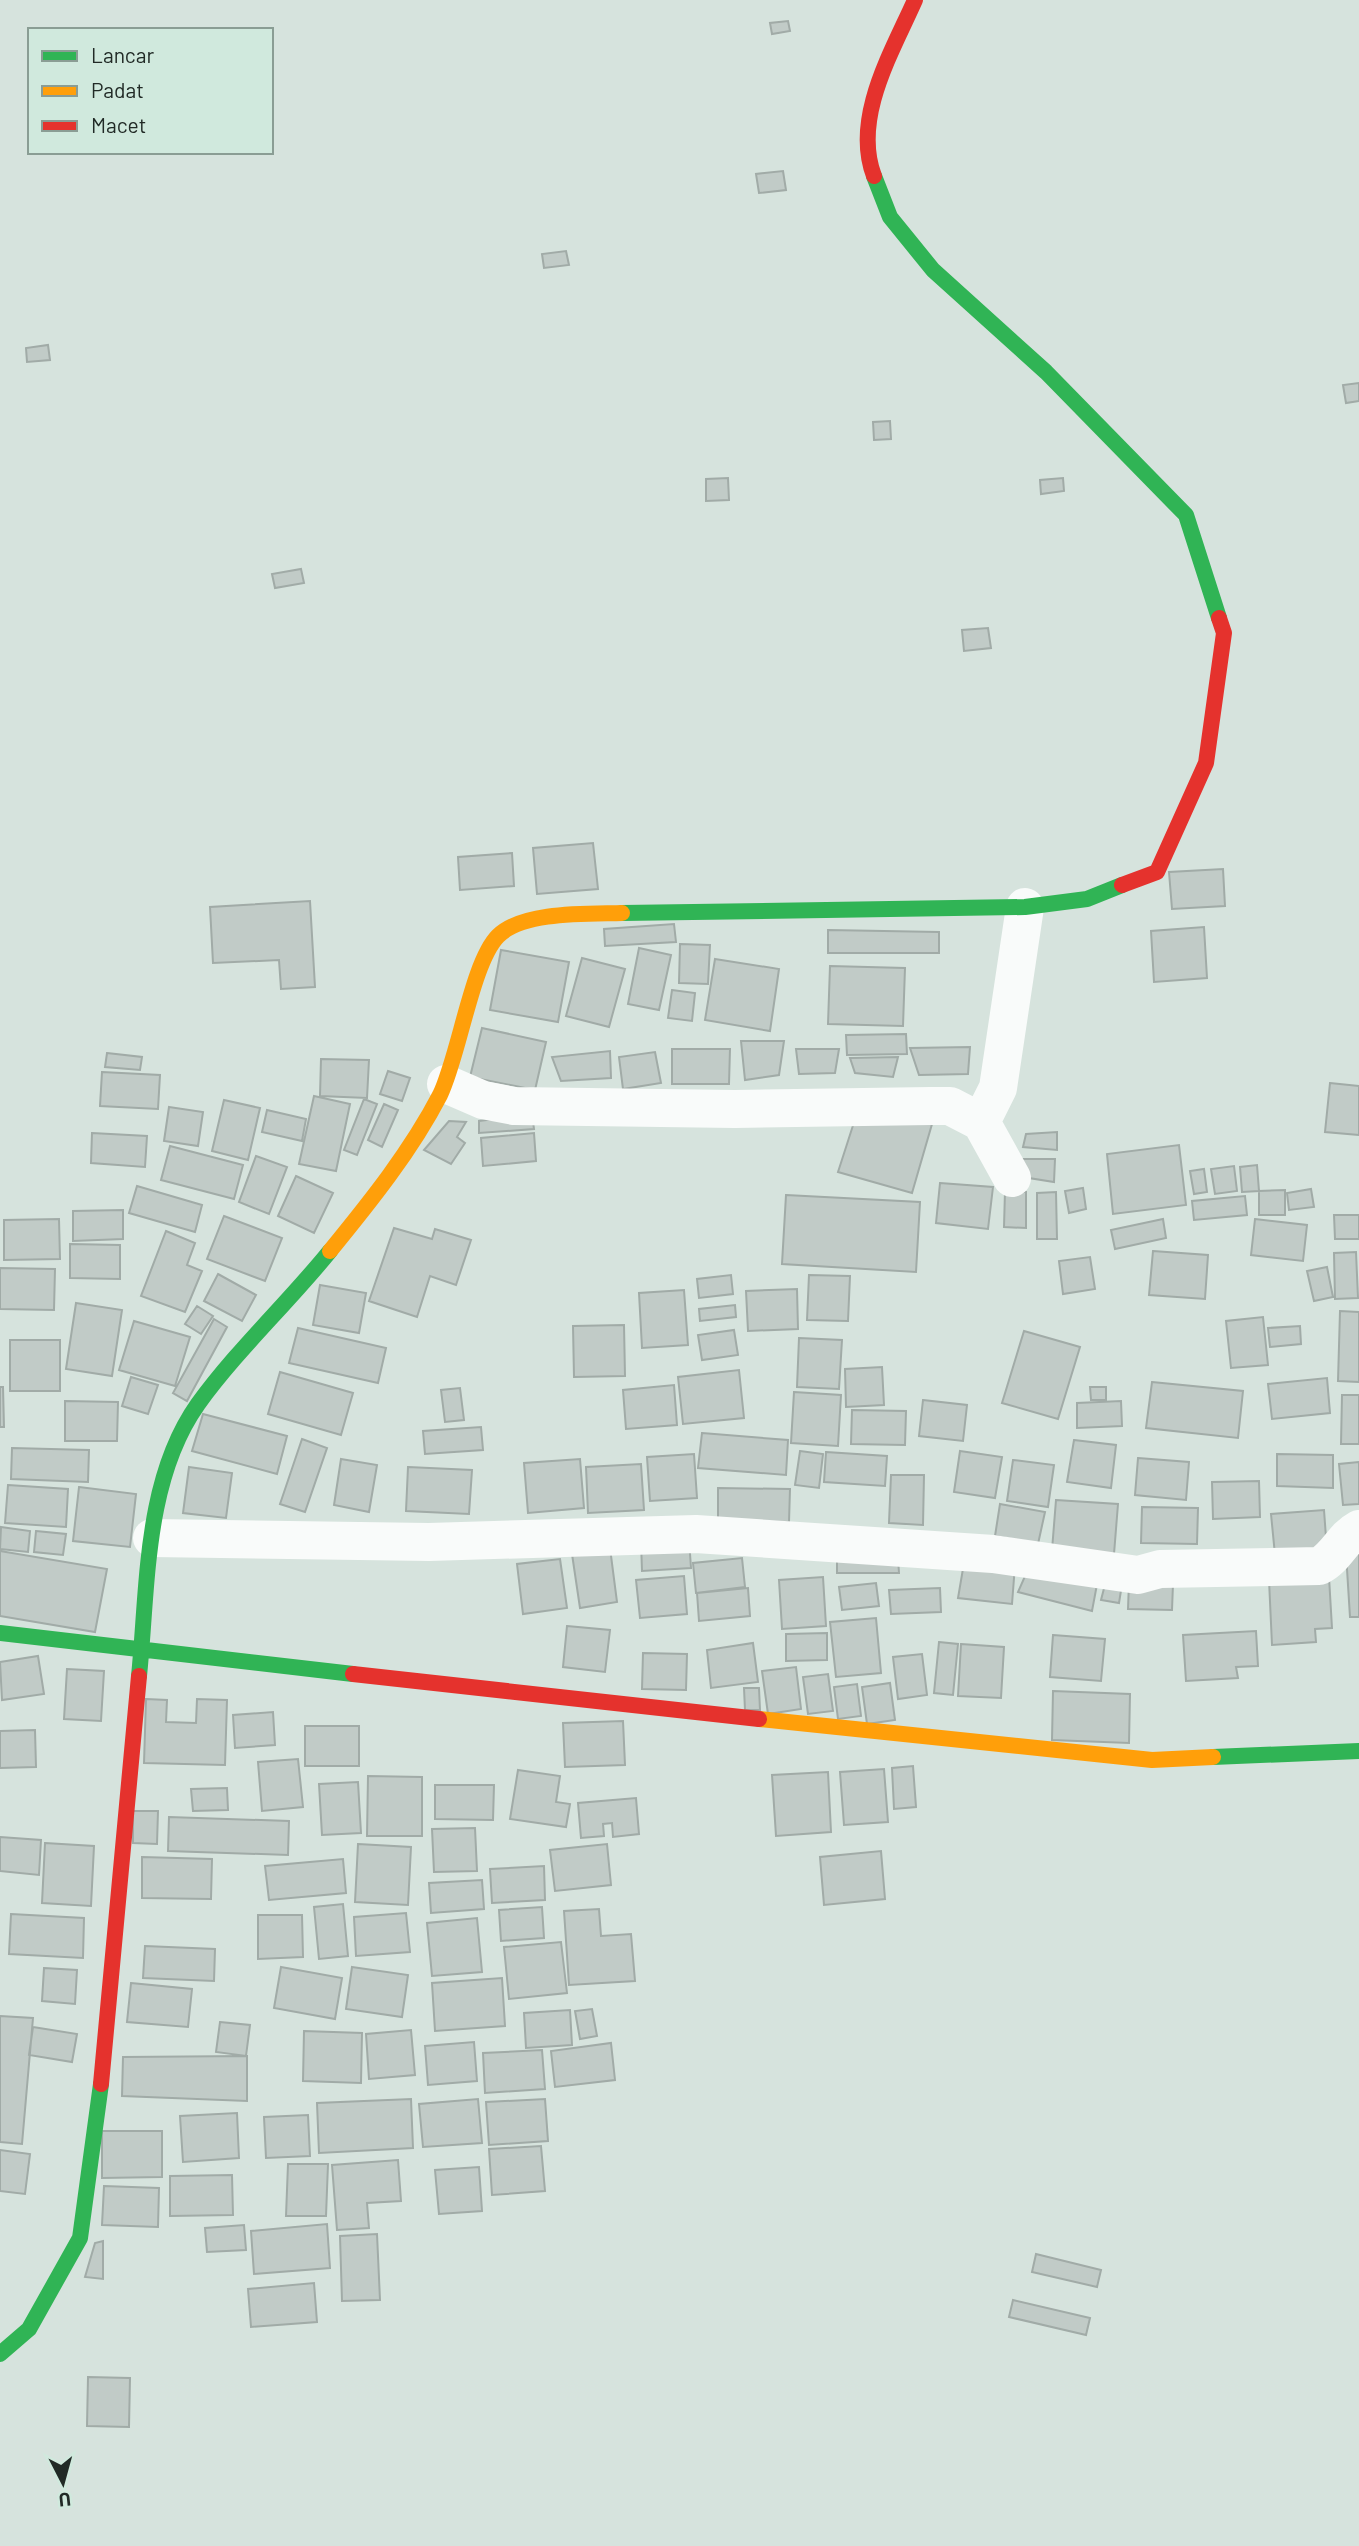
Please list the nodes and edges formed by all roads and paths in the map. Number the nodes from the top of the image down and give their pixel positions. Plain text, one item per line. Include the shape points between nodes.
1 (915, 0) edge
2 (1025, 907) junction
3 (446, 1084) junction
4 (981, 1122) junction
5 (1012, 1178) dead end
6 (1359, 1529) edge
7 (152, 1538) junction
8 (0, 1633) edge
9 (144, 1651) junction
10 (1359, 1751) edge
11 (0, 2354) edge

1 - 2 street via 877,88 868,138 870,165 890,217 933,270 1046,372 1186,515 1224,633 1206,764 1157,872 1087,899
2 - 3 street via 575,914 531,921 498,936 486,957
2 - 4 street via 998,1088
3 - 4 street via 483,1100 514,1106 735,1109 931,1105 950,1106
3 - 7 street via 387,1179 198,1404 175,1442 159,1492
4 - 5 street
6 - 7 street via 1319,1566 1160,1569 1138,1575 993,1555 696,1534 429,1542
7 - 9 street
8 - 9 street
9 - 10 street via 1152,1760
9 - 11 street via 103,2070 80,2238 29,2329

